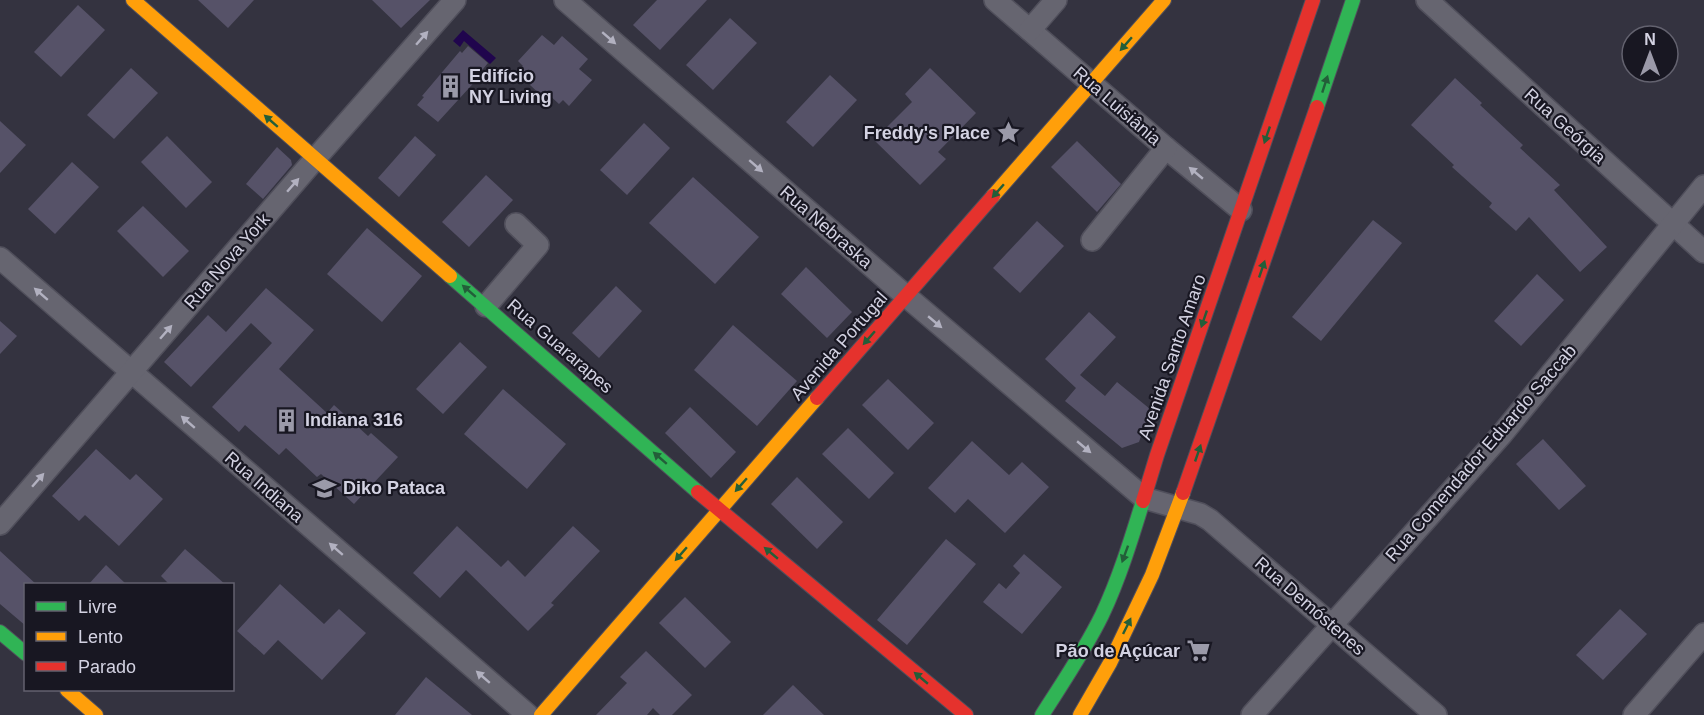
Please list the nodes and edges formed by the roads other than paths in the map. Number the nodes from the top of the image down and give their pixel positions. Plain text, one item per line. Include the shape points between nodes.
1 (133, 0) edge
2 (455, 0) edge
3 (565, 0) edge
4 (995, 0) edge
5 (1056, 0) edge
6 (1164, 0) edge
7 (1314, 0) edge
8 (1353, 0) edge
9 (1427, 0) edge
10 (1030, 30) junction
11 (1091, 84) junction
12 (1166, 148) junction
13 (315, 159) junction
14 (1704, 186) edge
15 (1241, 210) junction
16 (516, 224) dead end
17 (1673, 225) junction
18 (1092, 240) dead end
19 (1704, 252) edge
20 (0, 258) edge
21 (906, 296) junction
22 (486, 306) junction
23 (131, 372) junction
24 (1144, 498) junction
25 (1178, 508) junction
26 (719, 510) junction
27 (0, 524) edge
28 (1332, 624) junction
29 (0, 632) edge
30 (1704, 634) edge
31 (24, 652) edge
32 (68, 691) edge
33 (96, 715) edge
34 (528, 715) edge
35 (541, 715) edge
36 (966, 715) edge
37 (1042, 715) edge
38 (1080, 715) edge
39 (1252, 715) edge
40 (1436, 715) edge
41 (1634, 715) edge

13 -> 1 street, Rua Guararapes
13 -> 2 street, Rua Nova York
3 -> 21 street, Rua Nebraska
4 - 10 street, Rua Luisiânia
5 - 10 street
6 -> 11 street, Avenida Portugal
7 -> 15 street, Avenida Santo Amaro
25 -> 8 street
9 - 17 street, Rua Geórgia
10 - 11 street, Rua Luisiânia
11 - 12 street, Rua Luisiânia
11 -> 21 street, Avenida Portugal
15 -> 12 street, Rua Luisiânia
12 - 18 street
22 -> 13 street, Rua Guararapes
23 -> 13 street, Rua Nova York
14 - 17 street, Rua Comendador Eduardo Saccab
15 -> 24 street, Avenida Santo Amaro
16 - 22 street via 538,245
17 - 19 street, Rua Geórgia
17 - 28 street, Rua Comendador Eduardo Saccab via 1502,434
23 -> 20 street, Rua Indiana
21 -> 24 street, Rua Nebraska
21 -> 26 street, Avenida Portugal
26 -> 22 street, Rua Guararapes
27 -> 23 street, Rua Nova York
34 -> 23 street, Rua Indiana
24 - 25 street, Rua Nebraska
24 -> 37 street, Avenida Santo Amaro via 1108,601
25 - 28 street, Rua Demóstenes via 1210,520
38 -> 25 street via 1152,575
26 -> 35 street, Avenida Portugal
36 -> 26 street, Rua Guararapes
28 - 39 street, Rua Comendador Eduardo Saccab
28 - 40 street, Rua Demóstenes
29 - 31 street
30 - 41 street
32 - 33 street

